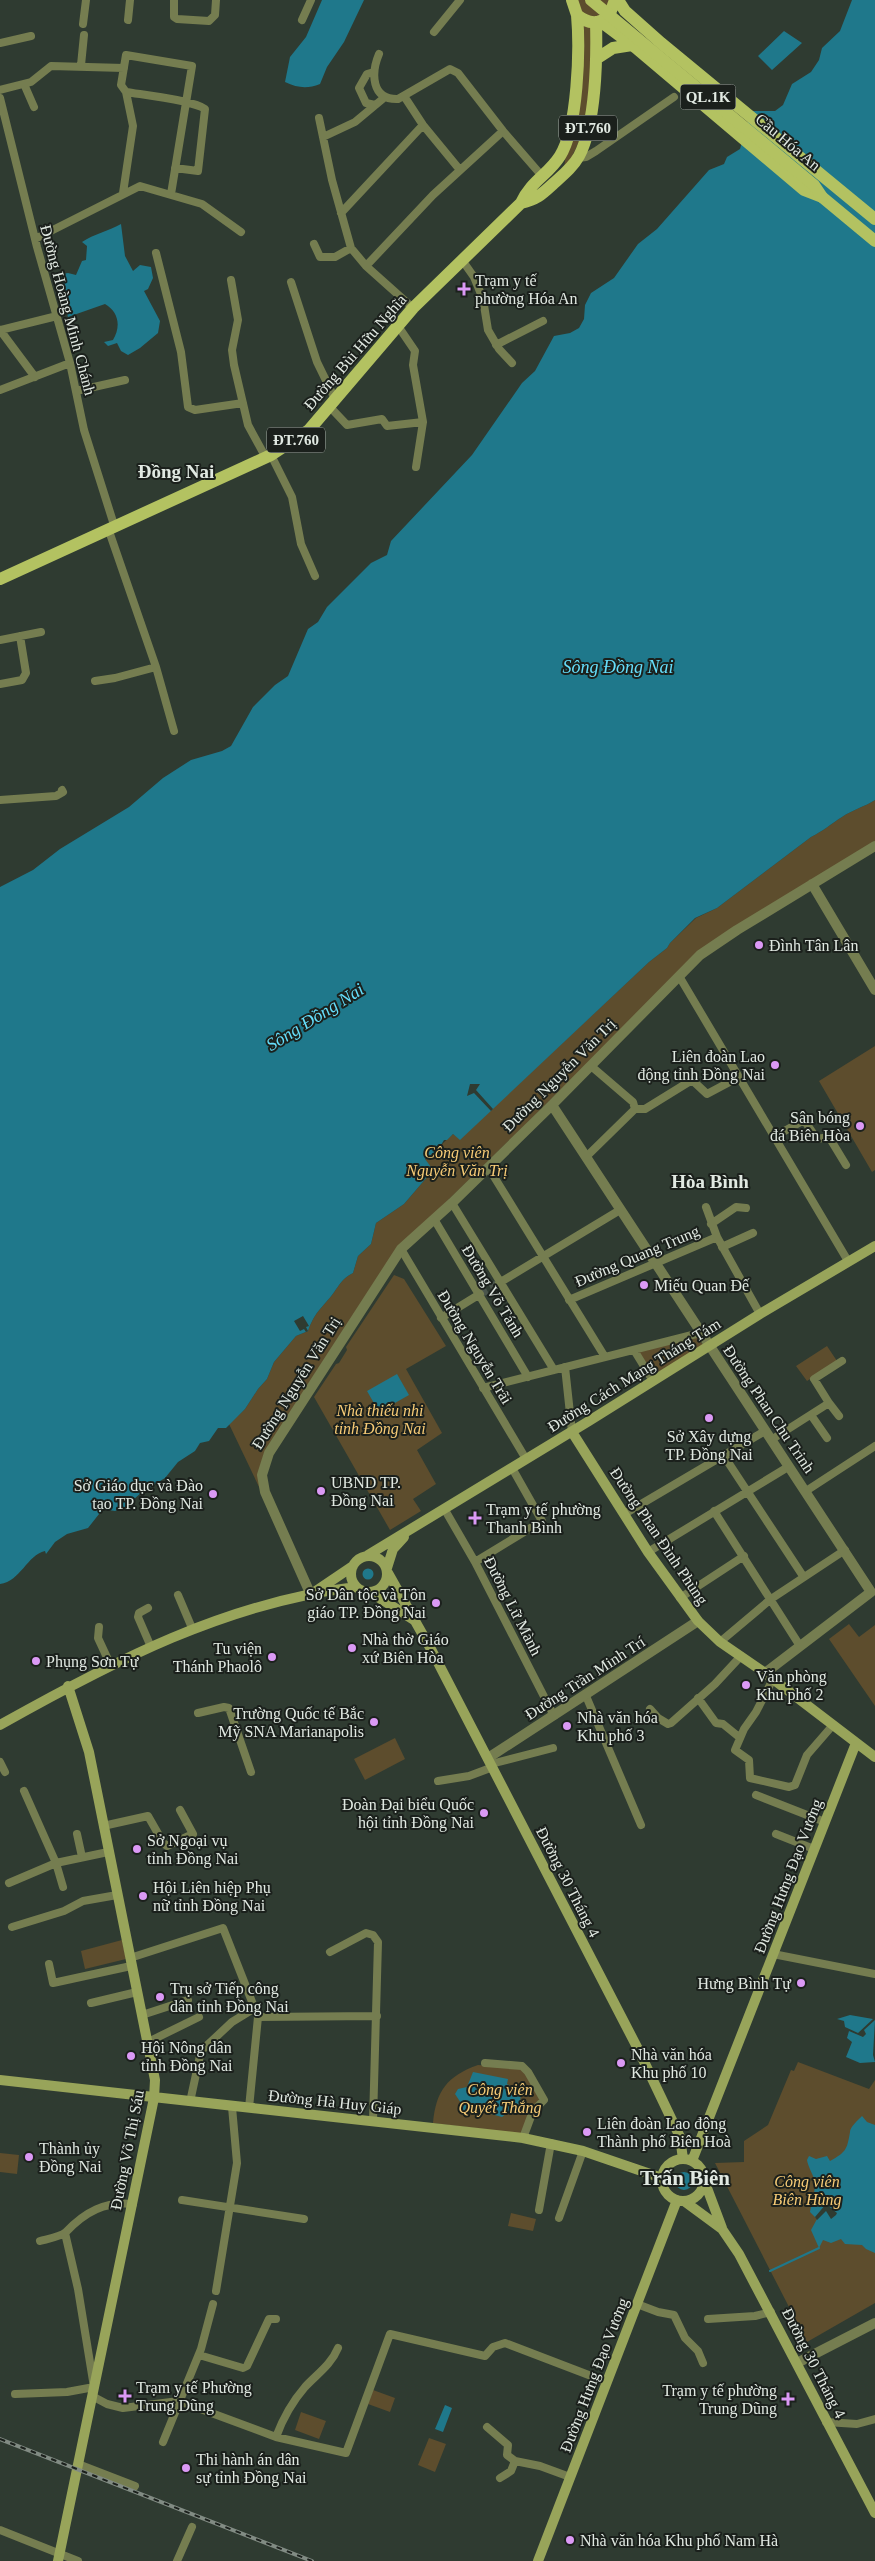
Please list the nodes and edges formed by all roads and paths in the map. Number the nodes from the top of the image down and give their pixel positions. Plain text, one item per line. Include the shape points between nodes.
1 (86, 0) edge
2 (130, 0) edge
3 (174, 0) edge
4 (216, 0) edge
5 (311, 0) edge
6 (460, 0) edge
7 (590, 0) edge
8 (616, 0) edge
9 (573, 5) edge
10 (128, 20) dead end
11 (302, 20) dead end
12 (598, 22) junction
13 (84, 24) dead end
14 (434, 32) dead end
15 (84, 35) dead end
16 (31, 36) dead end
17 (0, 43) edge
18 (634, 47) junction
19 (380, 54) dead end
20 (596, 59) junction
21 (81, 65) junction
22 (124, 68) junction
23 (374, 72) junction
24 (24, 84) junction
25 (0, 90) edge
26 (126, 92) junction
27 (404, 96) junction
28 (385, 97) junction
29 (674, 97) dead end
30 (0, 98) edge
31 (186, 103) junction
32 (375, 105) junction
33 (34, 106) dead end
34 (319, 118) dead end
35 (423, 124) junction
36 (503, 131) junction
37 (323, 137) junction
38 (578, 158) junction
39 (175, 168) junction
40 (460, 170) junction
41 (542, 176) junction
42 (123, 193) junction
43 (171, 194) junction
44 (822, 197) junction
45 (521, 203) junction
46 (341, 213) junction
47 (875, 220) edge
48 (241, 232) dead end
49 (35, 238) junction
50 (875, 241) edge
51 (314, 244) dead end
52 (352, 248) junction
53 (156, 253) dead end
54 (462, 260) junction
55 (366, 266) junction
56 (232, 280) dead end
57 (291, 282) dead end
58 (413, 308) junction
59 (57, 316) junction
60 (543, 321) dead end
61 (398, 326) junction
62 (0, 330) edge
63 (496, 345) junction
64 (70, 363) junction
65 (512, 363) dead end
66 (35, 377) junction
67 (125, 380) dead end
68 (0, 388) edge
69 (76, 391) junction
70 (332, 402) junction
71 (243, 403) junction
72 (422, 422) junction
73 (268, 456) junction
74 (416, 466) dead end
75 (111, 529) junction
76 (315, 576) dead end
77 (0, 579) edge
78 (41, 632) dead end
79 (20, 636) junction
80 (0, 640) edge
81 (156, 667) junction
82 (95, 681) dead end
83 (0, 684) edge
84 (174, 731) dead end
85 (62, 790) dead end
86 (0, 800) edge
87 (875, 846) edge
88 (812, 884) junction
89 (679, 976) junction
90 (875, 990) edge
91 (591, 1066) junction
92 (739, 1077) junction
93 (552, 1106) junction
94 (635, 1109) junction
95 (774, 1137) junction
96 (586, 1157) junction
97 (846, 1164) dead end
98 (488, 1167) junction
99 (452, 1203) junction
100 (706, 1207) dead end
101 (746, 1208) dead end
102 (620, 1210) junction
103 (434, 1219) junction
104 (712, 1224) junction
105 (753, 1233) dead end
106 (716, 1237) junction
107 (875, 1246) edge
108 (722, 1247) junction
109 (400, 1249) junction
110 (543, 1257) junction
111 (848, 1261) junction
112 (655, 1263) junction
113 (499, 1283) junction
114 (480, 1294) junction
115 (569, 1300) junction
116 (760, 1314) junction
117 (441, 1318) junction
118 (700, 1333) junction
119 (708, 1346) junction
120 (634, 1350) junction
121 (604, 1357) junction
122 (842, 1361) dead end
123 (565, 1367) junction
124 (554, 1370) junction
125 (528, 1377) junction
126 (653, 1381) junction
127 (483, 1388) junction
128 (829, 1403) junction
129 (811, 1415) junction
130 (838, 1416) dead end
131 (572, 1432) junction
132 (768, 1436) junction
133 (828, 1438) dead end
134 (875, 1446) edge
135 (724, 1456) junction
136 (526, 1459) junction
137 (788, 1467) junction
138 (512, 1468) junction
139 (806, 1490) junction
140 (747, 1491) junction
141 (445, 1510) junction
142 (714, 1511) junction
143 (626, 1513) junction
144 (410, 1532) junction
145 (845, 1550) junction
146 (648, 1552) junction
147 (368, 1555) junction
148 (744, 1556) junction
149 (475, 1562) junction
150 (352, 1566) junction
151 (387, 1570) junction
152 (803, 1576) junction
153 (356, 1587) junction
154 (873, 1590) edge
155 (312, 1592) junction
156 (370, 1592) junction
157 (178, 1595) dead end
158 (680, 1598) junction
159 (771, 1599) junction
160 (148, 1608) dead end
161 (698, 1621) junction
162 (417, 1622) junction
163 (99, 1627) dead end
164 (192, 1628) junction
165 (720, 1642) junction
166 (800, 1646) junction
167 (151, 1647) junction
168 (741, 1656) junction
169 (111, 1666) junction
170 (769, 1676) junction
171 (68, 1686) junction
172 (586, 1696) junction
173 (698, 1698) junction
174 (650, 1709) dead end
175 (198, 1713) dead end
176 (554, 1716) junction
177 (0, 1725) edge
178 (833, 1725) junction
179 (740, 1737) junction
180 (856, 1743) junction
181 (552, 1748) dead end
182 (875, 1757) edge
183 (0, 1762) edge
184 (491, 1763) junction
185 (4, 1772) dead end
186 (251, 1772) dead end
187 (438, 1780) dead end
188 (24, 1791) dead end
189 (756, 1794) dead end
190 (180, 1810) dead end
191 (825, 1822) junction
192 (641, 1825) dead end
193 (103, 1826) junction
194 (77, 1834) dead end
195 (776, 1834) dead end
196 (814, 1849) junction
197 (108, 1852) junction
198 (82, 1857) junction
199 (56, 1863) junction
200 (9, 1883) dead end
201 (63, 1887) dead end
202 (117, 1895) junction
203 (12, 1927) dead end
204 (330, 1952) dead end
205 (773, 1954) junction
206 (131, 1962) junction
207 (49, 1964) dead end
208 (875, 1974) edge
209 (137, 1992) junction
210 (188, 2000) dead end
211 (91, 2003) dead end
212 (255, 2008) junction
213 (142, 2015) junction
214 (377, 2016) junction
215 (199, 2017) dead end
216 (258, 2017) junction
217 (148, 2042) junction
218 (485, 2063) dead end
219 (0, 2080) edge
220 (154, 2098) junction
221 (190, 2102) junction
222 (232, 2107) junction
223 (249, 2108) junction
224 (373, 2121) junction
225 (523, 2138) junction
226 (551, 2143) junction
227 (583, 2151) junction
228 (687, 2160) junction
229 (662, 2178) junction
230 (704, 2180) junction
231 (182, 2200) dead end
232 (680, 2200) junction
233 (133, 2204) junction
234 (231, 2208) junction
235 (539, 2210) dead end
236 (558, 2218) dead end
237 (304, 2219) dead end
238 (722, 2229) junction
239 (65, 2232) junction
240 (40, 2241) dead end
241 (216, 2291) dead end
242 (213, 2304) dead end
243 (637, 2304) junction
244 (771, 2312) junction
245 (276, 2319) dead end
246 (708, 2319) dead end
247 (875, 2323) edge
248 (338, 2348) dead end
249 (199, 2355) junction
250 (703, 2363) dead end
251 (797, 2363) junction
252 (607, 2382) junction
253 (93, 2391) junction
254 (15, 2394) dead end
255 (179, 2401) junction
256 (875, 2419) edge
257 (826, 2422) junction
258 (487, 2427) dead end
259 (276, 2437) junction
260 (162, 2442) dead end
261 (515, 2461) junction
262 (78, 2464) junction
263 (570, 2477) junction
264 (500, 2478) dead end
265 (135, 2486) dead end
266 (875, 2513) edge
267 (192, 2527) dead end
268 (0, 2532) edge
269 (58, 2557) edge
270 (78, 2561) edge
271 (177, 2561) edge
272 (538, 2561) edge

1 - 13 street
2 - 10 street
3 - 4 street via 177,19 209,21 215,15
5 - 11 street
6 - 14 street
7 - 44 main road, Cầu Hóa An / QL.1K, bridge via 814,185
8 - 12 main road, QL.1K via 612,12
8 - 47 main road, Cầu Hóa An / QL.1K via 661,43
9 - 12 main road, QL.1K via 589,22
9 - 41 main road, Đường Bùi Hữu Nghĩa / ĐT.760 via 579,41 570,136 560,156
12 - 18 main road, QL.1K
12 - 20 main road, Đường Bùi Hữu Nghĩa / ĐT.760
15 - 21 street
16 - 17 street
18 - 20 main road via 613,48
18 - 44 main road, Cầu Hóa An / QL.1K via 804,190
19 - 23 street
20 - 38 main road, Đường Bùi Hữu Nghĩa / ĐT.760 via 589,122
21 - 22 street
21 - 24 street via 51,66 35,80
22 - 26 street via 122,85
22 - 31 street via 126,54 191,65
23 - 28 street via 379,94
23 - 32 street via 367,74 359,88 366,103
24 - 25 street
24 - 33 street
26 - 31 street
26 - 42 street via 133,126
27 - 28 street via 398,99
27 - 35 street
27 - 36 street via 450,69 454,70
28 - 32 street
29 - 38 street via 596,151
30 - 49 street, Đường Hoàng Minh Chánh
31 - 39 street
31 - 39 street via 206,111 199,169 196,172
32 - 37 street via 355,122
34 - 37 street
35 - 40 street
35 - 46 street
36 - 40 street
36 - 41 street
37 - 46 street
38 - 45 main road, Đường Bùi Hữu Nghĩa / ĐT.760 via 536,200
39 - 43 street
40 - 55 street
41 - 45 main road, Đường Bùi Hữu Nghĩa / ĐT.760 via 527,189
42 - 43 street via 140,186
42 - 49 street
43 - 48 street via 206,206
44 - 50 main road, Cầu Hóa An / QL.1K
45 - 54 main road, Đường Bùi Hữu Nghĩa / ĐT.760
46 - 52 street
49 - 59 street, Đường Hoàng Minh Chánh
51 - 52 street via 320,257 335,257
52 - 55 street
53 - 71 street via 181,352 190,410
54 - 58 main road, Đường Bùi Hữu Nghĩa / ĐT.760
54 - 63 street via 480,291 488,330
55 - 58 street
56 - 71 street via 238,320 232,350
57 - 70 street
58 - 61 main road, Đường Bùi Hữu Nghĩa / ĐT.760
59 - 62 street
59 - 64 street, Đường Hoàng Minh Chánh
60 - 63 street
61 - 70 main road, Đường Bùi Hữu Nghĩa / ĐT.760
61 - 72 street via 415,352 413,365
62 - 66 street
63 - 65 street
64 - 66 street
64 - 69 street, Đường Hoàng Minh Chánh
66 - 68 street
67 - 69 street
69 - 75 street, Đường Hoàng Minh Chánh
70 - 72 street via 347,425 382,419 387,426
70 - 73 main road, Đường Bùi Hữu Nghĩa / ĐT.760 via 309,430
71 - 73 street via 248,425
72 - 74 street
73 - 75 main road, Đường Bùi Hữu Nghĩa / ĐT.760
73 - 76 street via 292,497 301,544
75 - 77 main road, Đường Bùi Hữu Nghĩa / ĐT.760
75 - 81 street, Đường Hoàng Minh Chánh
78 - 79 street
79 - 80 street
79 - 83 street via 26,673 22,680
81 - 82 street
81 - 84 street, Đường Hoàng Minh Chánh
85 - 86 street via 56,796
87 - 88 street, Đường Nguyễn Văn Trị
88 - 89 street, Đường Nguyễn Văn Trị via 720,940
88 - 90 street
89 - 91 street, Đường Nguyễn Văn Trị
89 - 92 street
91 - 93 street, Đường Nguyễn Văn Trị
91 - 94 street via 633,1102
92 - 94 street via 707,1094 692,1080 645,1110
92 - 95 street
93 - 96 street, Đường Phan Chu Trinh
93 - 98 street, Đường Nguyễn Văn Trị
94 - 96 street
95 - 97 street via 804,1120 817,1139 829,1137
95 - 111 street
96 - 102 street, Đường Phan Chu Trinh
98 - 99 street, Đường Nguyễn Văn Trị
98 - 110 street
99 - 103 street, Đường Nguyễn Văn Trị
99 - 113 street
100 - 104 street
101 - 104 street via 734,1208
102 - 110 street
102 - 112 street, Đường Phan Chu Trinh
103 - 109 street, Đường Nguyễn Văn Trị
103 - 114 street, Đường Võ Tánh
104 - 106 street
105 - 108 street
106 - 108 street, Đường Quang Trung
106 - 112 street, Đường Quang Trung
107 - 111 main road, Đường Cách Mạng Tháng Tám
108 - 116 street, Đường Quang Trung
109 - 117 street, Đường Nguyễn Trãi
109 - 155 street, Đường Nguyễn Văn Trị via 279,1436 262,1470 266,1492
110 - 113 street
110 - 115 street
111 - 116 main road, Đường Cách Mạng Tháng Tám
112 - 115 street, Đường Quang Trung
112 - 118 street, Đường Phan Chu Trinh
113 - 124 street
114 - 117 street
114 - 125 street, Đường Võ Tánh
115 - 121 street
116 - 119 main road, Đường Cách Mạng Tháng Tám
117 - 127 street, Đường Nguyễn Trãi
118 - 119 street, Đường Phan Chu Trinh
118 - 120 street
119 - 126 main road, Đường Cách Mạng Tháng Tám
119 - 132 street, Đường Phan Chu Trinh
120 - 121 street
120 - 126 street
121 - 123 street
122 - 128 street via 814,1380
123 - 124 street
123 - 131 street
124 - 125 street
125 - 127 street
126 - 131 main road, Đường Cách Mạng Tháng Tám
127 - 136 street, Đường Nguyễn Trãi
128 - 129 street
128 - 130 street
129 - 132 street
129 - 133 street
131 - 136 main road, Đường Cách Mạng Tháng Tám
131 - 143 main road, Đường Phan Đình Phùng
132 - 135 street
132 - 137 street, Đường Phan Chu Trinh
134 - 139 street
135 - 140 street
135 - 143 street
136 - 138 main road, Đường Cách Mạng Tháng Tám
137 - 139 street, Đường Phan Chu Trinh
137 - 140 street
138 - 141 main road, Đường Cách Mạng Tháng Tám
138 - 149 street via 542,1520
139 - 145 street, Đường Phan Chu Trinh
140 - 142 street
140 - 152 street
141 - 144 main road, Đường Cách Mạng Tháng Tám
141 - 149 street, Đường Lữ Mành
142 - 146 street
142 - 148 street
143 - 146 main road, Đường Phan Đình Phùng
144 - 147 main road, Đường Cách Mạng Tháng Tám via 401,1534
144 - 151 main road, Đường Cách Mạng Tháng Tám via 393,1549
145 - 152 street
145 - 154 street, Đường Phan Chu Trinh
146 - 158 main road, Đường Phan Đình Phùng
147 - 150 main road
147 - 151 main road via 379,1558
148 - 158 street
148 - 159 street
149 - 176 street, Đường Lữ Mành
150 - 153 main road via 351,1577
150 - 155 main road
151 - 156 main road via 383,1586
151 - 162 main road, Đường 30 Tháng 4
152 - 159 street
153 - 155 main road
153 - 156 main road
154 - 166 street, Đường Phan Chu Trinh
155 - 164 main road
156 - 162 main road, Đường 30 Tháng 4
157 - 164 street
158 - 161 main road, Đường Phan Đình Phùng
159 - 165 street
159 - 166 street
160 - 167 street via 138,1617
161 - 165 main road, Đường Phan Đình Phùng
161 - 172 street, Đường Trần Minh Trí
162 - 184 main road, Đường 30 Tháng 4
163 - 169 street via 98,1638
164 - 167 main road
165 - 168 main road, Đường Phan Đình Phùng
166 - 170 street, Đường Phan Chu Trinh
167 - 169 main road
168 - 170 main road, Đường Phan Đình Phùng
168 - 173 street
169 - 171 main road
170 - 178 main road, Đường Phan Đình Phùng
170 - 179 street
171 - 177 main road
171 - 193 main road, Đường Võ Thị Sáu via 85,1736
172 - 176 street, Đường Trần Minh Trí
172 - 192 street
173 - 174 street via 668,1724
173 - 179 street via 716,1723 723,1724
175 - 186 street via 229,1708
176 - 184 street, Đường Trần Minh Trí
178 - 179 street via 807,1755 795,1785 789,1787 750,1778 749,1760 735,1750
178 - 180 main road, Đường Phan Đình Phùng
180 - 182 main road, Đường Phan Đình Phùng
180 - 191 main road, Đường Hưng Đạo Vương
181 - 184 street
183 - 185 street
184 - 187 street via 469,1776
184 - 228 main road, Đường 30 Tháng 4 via 673,2121
188 - 199 street
189 - 191 street
190 - 193 street via 193,1834 167,1846 148,1816
191 - 196 main road, Đường Hưng Đạo Vương
193 - 197 main road, Đường Võ Thị Sáu
194 - 198 street
195 - 196 street
196 - 205 main road, Đường Hưng Đạo Vương
197 - 198 street
197 - 202 main road, Đường Võ Thị Sáu
198 - 199 street
199 - 200 street
199 - 201 street
202 - 203 street via 83,1901 64,1911
202 - 206 main road, Đường Võ Thị Sáu
204 - 214 street via 361,1934 371,1934 378,1942
205 - 208 street
205 - 228 main road, Đường Hưng Đạo Vương
206 - 207 street via 53,1983
206 - 209 main road, Đường Võ Thị Sáu
206 - 212 street via 223,1928
209 - 211 street
209 - 213 main road, Đường Võ Thị Sáu
210 - 213 street
212 - 216 street
212 - 221 street via 232,2022 201,2051
213 - 217 main road, Đường Võ Thị Sáu
214 - 216 street
214 - 224 street
215 - 217 street
216 - 223 street
217 - 220 main road, Đường Võ Thị Sáu via 155,2077
218 - 225 street via 522,2066 544,2100 533,2111
219 - 220 main road, Đường Hà Huy Giáp
220 - 221 main road, Đường Hà Huy Giáp
220 - 233 main road, Đường Võ Thị Sáu
221 - 222 main road, Đường Hà Huy Giáp
222 - 223 main road, Đường Hà Huy Giáp
222 - 234 street via 237,2163
223 - 224 main road, Đường Hà Huy Giáp
224 - 225 main road, Đường Hà Huy Giáp
225 - 226 main road, Đường Hà Huy Giáp
226 - 227 main road, Đường Hà Huy Giáp
226 - 235 street
227 - 229 main road, Đường Hà Huy Giáp
227 - 236 street
228 - 229 main road via 670,2164
228 - 230 main road via 701,2168
229 - 232 main road via 666,2191
230 - 232 main road via 698,2194
230 - 238 main road, Đường 30 Tháng 4
231 - 234 street
232 - 238 main road, Đường 30 Tháng 4
232 - 243 main road, Đường Hưng Đạo Vương
233 - 239 street via 106,2204 79,2219
233 - 253 main road, Đường Võ Thị Sáu
234 - 237 street
234 - 241 street
238 - 244 main road, Đường 30 Tháng 4
239 - 240 street
239 - 253 street via 78,2289
242 - 249 street
243 - 250 street via 674,2315 684,2338 698,2351
243 - 252 main road, Đường Hưng Đạo Vương
244 - 246 street
244 - 251 main road, Đường 30 Tháng 4
245 - 249 street via 269,2319 247,2366 243,2368
247 - 251 street
248 - 259 street via 333,2360 286,2412
249 - 255 street
251 - 257 main road, Đường 30 Tháng 4
252 - 259 street via 505,2343 493,2346 485,2356 390,2334 346,2453
252 - 263 main road, Đường Hưng Đạo Vương
253 - 254 street
253 - 255 street via 107,2404 122,2408
253 - 262 main road, Đường Võ Thị Sáu
255 - 259 street
255 - 260 street
256 - 257 street via 856,2424
257 - 266 main road, Đường 30 Tháng 4
258 - 261 street via 505,2440 508,2457
261 - 263 street
261 - 264 street via 511,2471
262 - 265 street
262 - 269 main road, Đường Võ Thị Sáu
263 - 272 main road, Đường Hưng Đạo Vương
267 - 271 street
268 - 269 street
269 - 270 street

